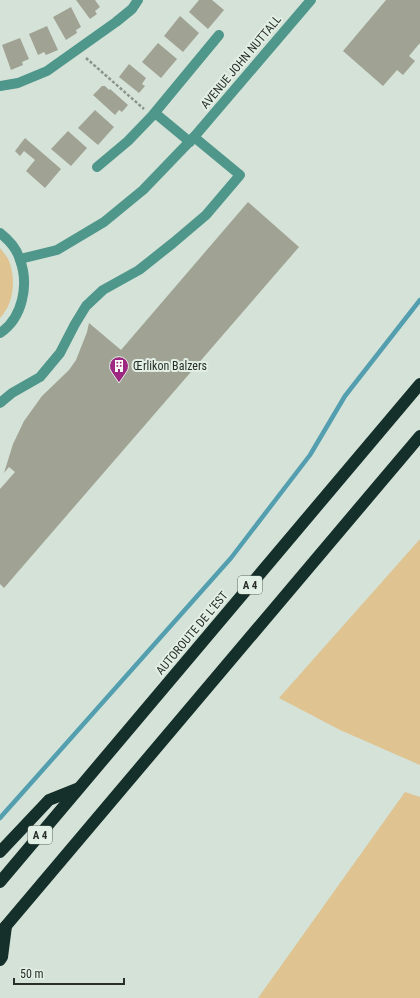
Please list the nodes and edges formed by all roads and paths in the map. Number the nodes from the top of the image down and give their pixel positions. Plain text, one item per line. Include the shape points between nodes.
1 (138, 0) edge
2 (311, 0) edge
3 (219, 35) dead end
4 (78, 49) junction
5 (0, 86) edge
6 (153, 115) junction
7 (192, 139) junction
8 (97, 167) dead end
9 (0, 233) edge
10 (20, 259) junction
11 (0, 334) edge
12 (420, 384) edge
13 (0, 403) edge
14 (420, 436) edge
15 (80, 787) junction
16 (0, 852) edge
17 (0, 882) edge
18 (3, 930) edge
19 (0, 960) edge

1 - 4 street via 132,9
2 - 7 street, AVENUE JOHN NUTTALL
3 - 6 street
4 - 5 street via 47,71 18,83
4 - 6 path
6 - 7 street
6 - 8 street via 128,141
7 - 10 street, AVENUE JOHN NUTTALL via 143,190 104,222 56,250
7 - 13 street via 240,175 206,214 173,243 139,270 103,290 86,306 60,353 40,377
9 - 10 street via 10,241
10 - 11 street via 25,278 23,298 16,316
12 - 15 highway, AUTOROUTE DE L’EST / A 4
14 - 18 highway, A 4
15 - 16 highway via 49,800
15 - 17 highway, AUTOROUTE DE L’EST / A 4
18 - 19 highway

